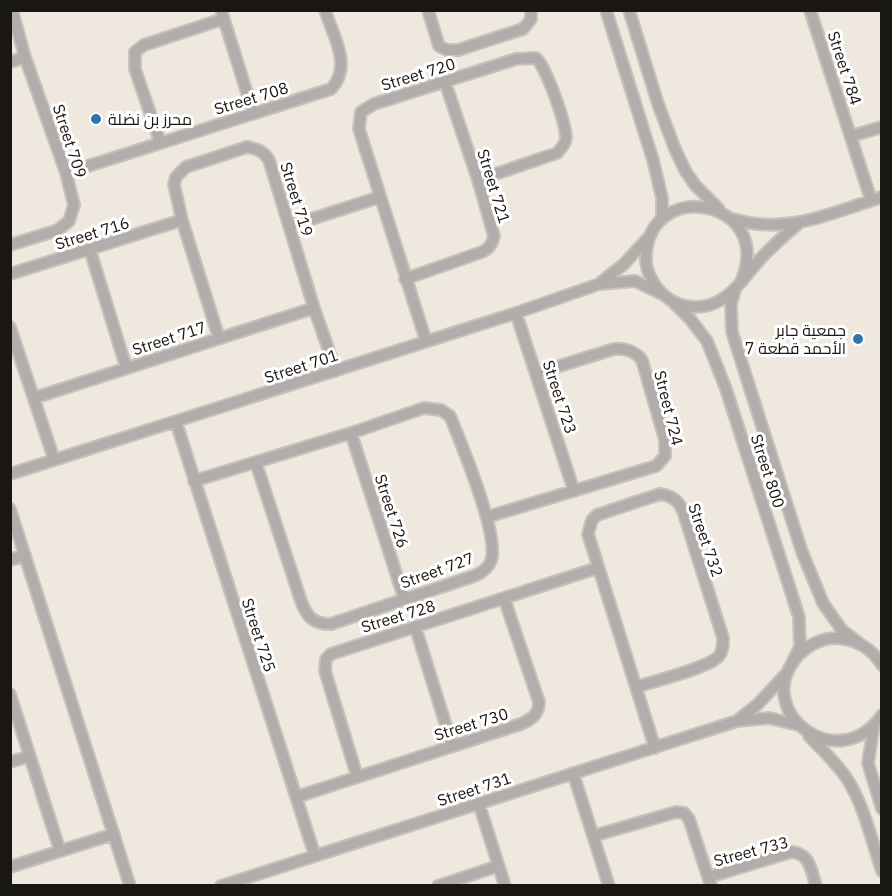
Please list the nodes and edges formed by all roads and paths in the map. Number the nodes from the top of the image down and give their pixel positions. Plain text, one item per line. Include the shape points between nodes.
1 (12, 10) edge
2 (325, 10) edge
3 (428, 10) edge
4 (531, 10) edge
5 (606, 10) edge
6 (629, 10) edge
7 (810, 10) edge
8 (222, 15) edge
9 (25, 57) junction
10 (10, 62) edge
11 (445, 82) junction
12 (253, 112) junction
13 (882, 127) edge
14 (851, 136) junction
15 (160, 142) junction
16 (66, 173) junction
17 (478, 180) junction
18 (380, 197) junction
19 (876, 199) edge
20 (727, 216) junction
21 (662, 219) junction
22 (182, 220) junction
23 (799, 224) junction
24 (290, 226) junction
25 (651, 234) junction
26 (10, 244) edge
27 (90, 250) junction
28 (10, 274) edge
29 (405, 279) junction
30 (742, 279) junction
31 (599, 284) junction
32 (735, 290) junction
33 (662, 294) junction
34 (671, 301) junction
35 (314, 308) junction
36 (516, 313) junction
37 (10, 327) edge
38 (219, 338) junction
39 (426, 341) junction
40 (126, 367) junction
41 (336, 371) junction
42 (537, 374) junction
43 (34, 398) junction
44 (176, 422) junction
45 (351, 433) junction
46 (54, 459) junction
47 (256, 463) junction
48 (10, 474) edge
49 (194, 481) junction
50 (574, 491) junction
51 (10, 509) edge
52 (487, 517) junction
53 (25, 555) junction
54 (10, 560) edge
55 (597, 567) junction
56 (404, 598) junction
57 (504, 598) junction
58 (415, 627) junction
59 (859, 643) junction
60 (869, 650) junction
61 (882, 656) edge
62 (882, 665) edge
63 (789, 668) junction
64 (636, 687) junction
65 (10, 694) edge
66 (881, 715) edge
67 (737, 721) junction
68 (874, 725) junction
69 (800, 727) junction
70 (452, 745) junction
71 (655, 748) junction
72 (30, 756) junction
73 (10, 762) edge
74 (573, 773) junction
75 (357, 776) junction
76 (296, 797) junction
77 (479, 804) junction
78 (882, 809) edge
79 (114, 834) junction
80 (593, 836) junction
81 (60, 851) junction
82 (315, 856) junction
83 (498, 866) junction
84 (10, 867) edge
85 (882, 872) edge
86 (710, 881) edge
87 (130, 885) edge
88 (221, 885) edge
89 (438, 885) edge
90 (505, 885) edge
91 (609, 885) edge
92 (816, 885) edge

1 - 9 street, Street 709
2 - 12 street, Street 708 via 342,61 339,81 331,89
3 - 4 street via 439,46 447,50 523,29 531,19
5 - 21 street via 653,160 662,198
6 - 20 street via 675,149 695,184
7 - 14 street, Street 784
8 - 12 street
8 - 15 street via 135,52 135,69
9 - 10 street
9 - 16 street, Street 709
11 - 17 street, Street 721
11 - 17 street, Street 720 via 528,57 537,58 546,71 564,129 563,146 558,153
11 - 18 street, Street 720 via 374,104 362,112 358,129
12 - 15 street, Street 708
13 - 14 street
14 - 19 street, Street 784
15 - 16 street, Street 708
16 - 26 street, Street 709 via 74,205 69,221 50,234
17 - 29 street, Street 721 via 494,236 489,249
18 - 24 street
18 - 29 street, Street 720
19 - 23 street
20 - 21 street via 708,207 692,206
20 - 23 street via 766,226
20 - 30 street via 739,227 747,248
21 - 25 street
22 - 24 street, Street 719 via 174,184 180,172 248,147 260,150 269,160
22 - 27 street, Street 716
22 - 38 street, Street 719
23 - 30 street
24 - 35 street, Street 719
25 - 31 street, Street 701
25 - 33 street via 646,266
27 - 28 street, Street 716
27 - 40 street
29 - 39 street, Street 720
30 - 32 street
31 - 33 street, Street 701 via 635,281
31 - 36 street, Street 701
32 - 34 street via 722,301 705,307
32 - 59 street, Street 800 via 732,332 802,552 827,609 842,630
33 - 34 street
34 - 63 street, Street 800 via 707,341 799,616 800,647
35 - 38 street, Street 717
35 - 41 street, Street 719
36 - 39 street, Street 701
36 - 42 street, Street 723
37 - 43 street
38 - 40 street, Street 717
39 - 41 street, Street 701
40 - 43 street, Street 717
41 - 44 street, Street 701
42 - 50 street, Street 723
42 - 50 street, Street 724 via 614,349 622,348 642,360 665,440 665,456 656,466
43 - 46 street
44 - 46 street, Street 701
44 - 49 street, Street 725
45 - 47 street, Street 727
45 - 52 street, Street 727 via 424,408 441,410 450,416
45 - 56 street, Street 726
46 - 48 street, Street 701
47 - 49 street, Street 727
47 - 56 street, Street 727 via 301,601 311,620 331,624
49 - 76 street, Street 725
50 - 52 street, Street 724
51 - 53 street
52 - 56 street, Street 727 via 492,555 483,572
53 - 54 street
53 - 79 street
55 - 57 street, Street 728
55 - 64 street, Street 732
55 - 64 street, Street 732 via 588,534 597,515 660,494 680,505 723,638 721,654 711,663
57 - 58 street, Street 728
57 - 70 street, Street 730 via 539,709 529,720
58 - 70 street
58 - 75 street, Street 728 via 337,650 326,659 325,671
59 - 60 street, Street 800
59 - 63 street, Street 731 via 834,638 821,640 810,645
60 - 61 street
60 - 62 street
63 - 67 street, Street 731 via 758,704
63 - 69 street via 785,700
64 - 71 street, Street 732
65 - 72 street
66 - 68 street
67 - 69 street, Street 731 via 769,718
67 - 71 street, Street 731
68 - 69 street, Street 731 via 847,740 816,738
68 - 78 street via 868,763
69 - 85 street via 851,784
70 - 75 street, Street 730
71 - 74 street, Street 731
72 - 73 street
72 - 81 street
74 - 77 street, Street 731
74 - 80 street
75 - 76 street, Street 730
76 - 82 street, Street 725
77 - 82 street, Street 731
77 - 83 street
79 - 81 street
79 - 87 street
80 - 86 street via 684,813
80 - 91 street
81 - 84 street
82 - 88 street, Street 731
83 - 89 street
83 - 90 street
86 - 92 street, Street 733 via 796,852 809,861

